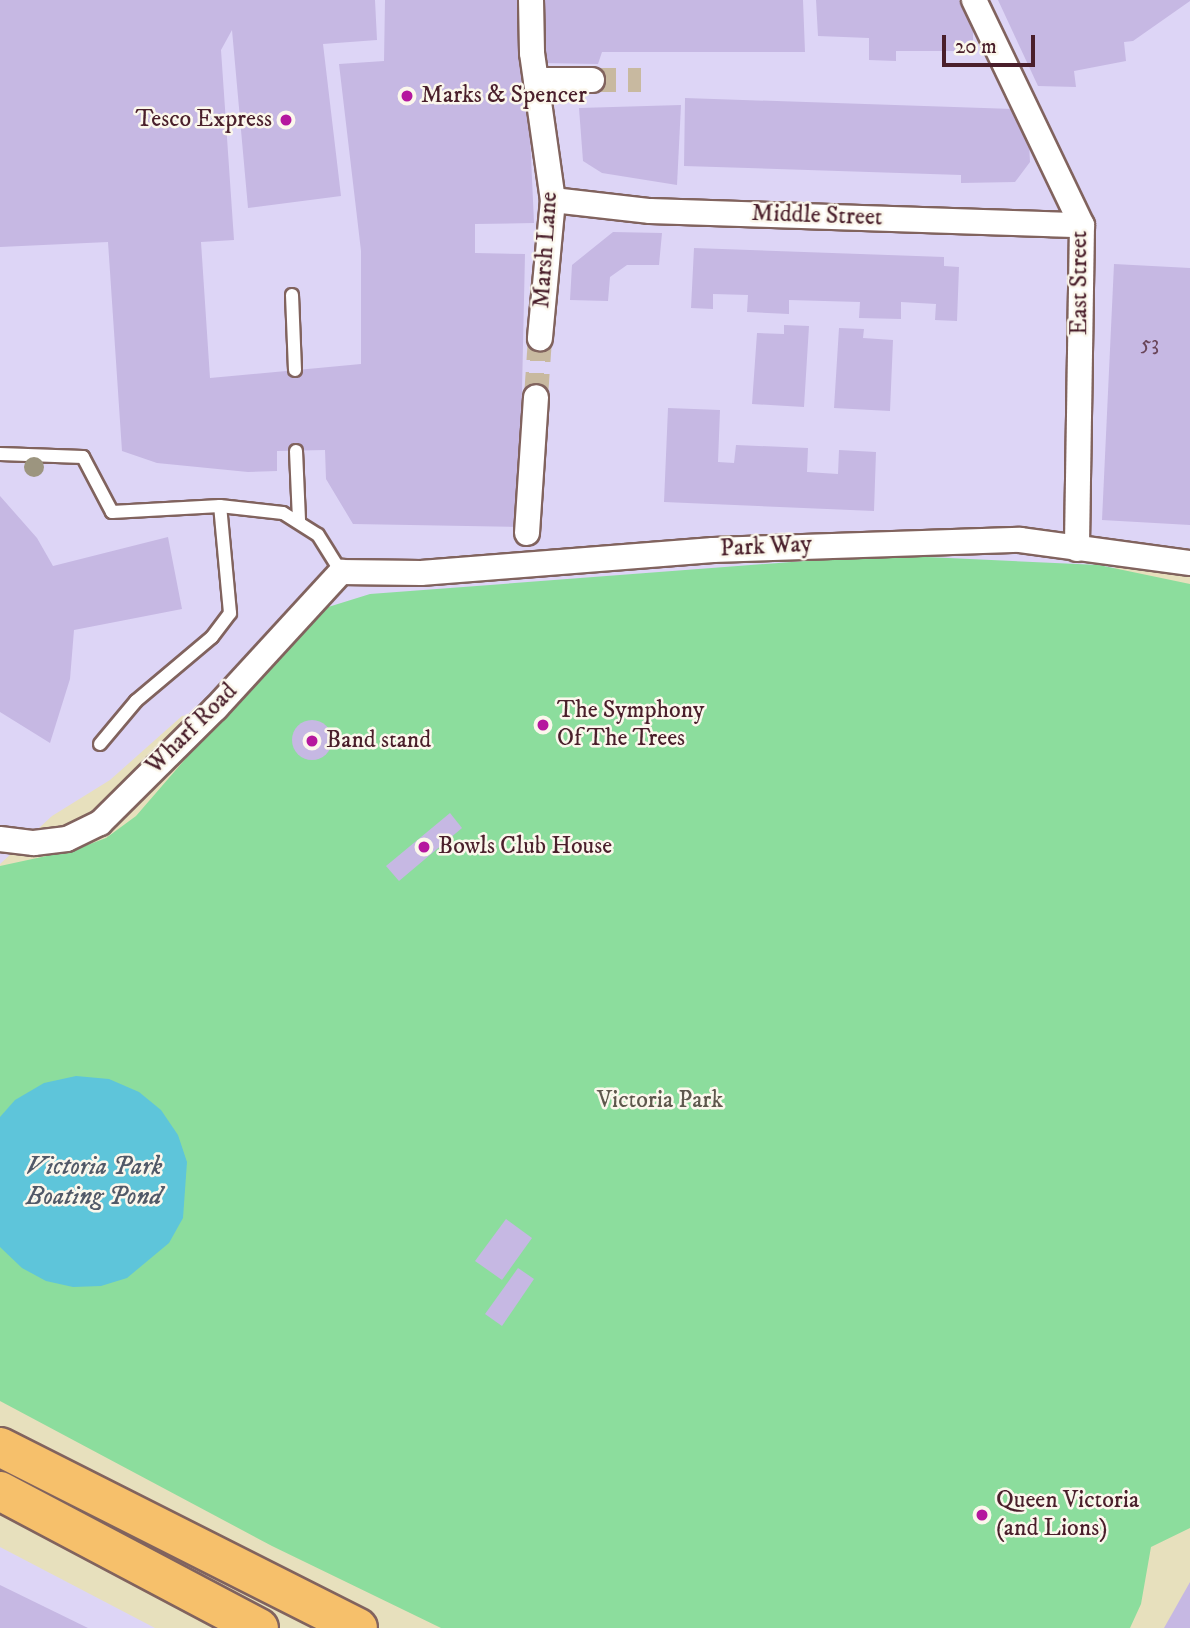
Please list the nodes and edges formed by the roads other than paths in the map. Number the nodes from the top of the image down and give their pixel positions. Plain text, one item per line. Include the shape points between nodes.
1 (531, 0) edge
2 (974, 0) edge
3 (536, 80) junction
4 (592, 80) tunnel mouth
5 (553, 200) junction
6 (1082, 225) junction
7 (292, 295) dead end
8 (540, 338) tunnel mouth
9 (295, 370) dead end
10 (536, 397) tunnel mouth
11 (296, 451) dead end
12 (0, 454) edge
13 (220, 506) junction
14 (299, 520) junction
15 (527, 533) dead end
16 (1077, 549) junction
17 (1190, 563) edge
18 (341, 572) junction
19 (100, 744) dead end
20 (9, 840) edge
21 (0, 1447) edge
22 (0, 1491) edge
23 (259, 1628) edge
24 (358, 1628) edge

1 - 3 street, Marsh Lane
2 - 6 street, East Street
3 - 4 street
3 - 5 street, Marsh Lane
5 - 6 street, Middle Street via 650,211
5 - 8 street, Marsh Lane
6 - 16 street, East Street
7 - 9 lane
10 - 15 street
11 - 14 lane
12 - 13 lane via 83,457 112,512
13 - 14 lane via 265,508
13 - 19 lane via 230,613 212,637 136,701
14 - 18 lane via 328,546
16 - 17 street, Park Way
16 - 18 street, Park Way via 1020,540 979,545 869,542 421,573
18 - 20 street, Wharf Road via 216,708 100,823 67,839
21 - 24 highway
22 - 23 highway

